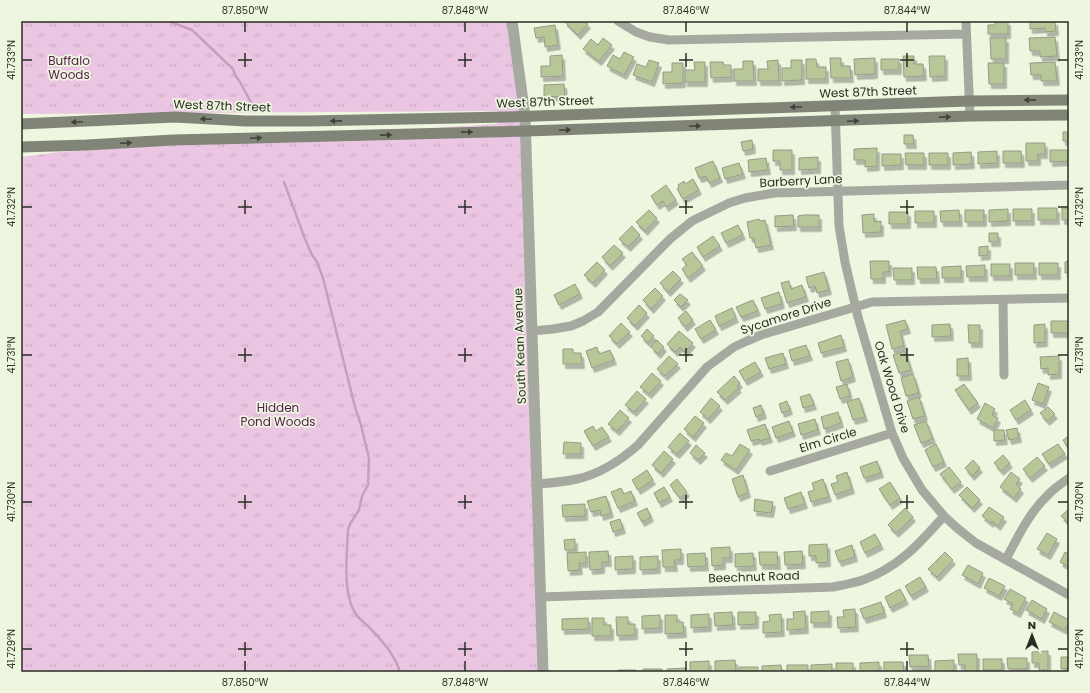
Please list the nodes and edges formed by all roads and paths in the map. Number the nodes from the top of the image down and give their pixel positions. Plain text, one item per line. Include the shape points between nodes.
1 (512, 21) edge
2 (618, 21) edge
3 (966, 21) edge
4 (966, 34) junction
5 (1069, 100) edge
6 (969, 101) junction
7 (835, 106) junction
8 (1069, 115) edge
9 (525, 116) junction
10 (970, 116) junction
11 (836, 121) junction
12 (21, 124) edge
13 (526, 131) junction
14 (21, 147) edge
15 (1069, 184) edge
16 (838, 191) junction
17 (1069, 298) edge
18 (1003, 300) junction
19 (856, 306) junction
20 (532, 331) junction
21 (1004, 375) dead end
22 (892, 433) junction
23 (770, 471) dead end
24 (1069, 478) edge
25 (537, 484) junction
26 (944, 516) junction
27 (1006, 559) junction
28 (1069, 595) edge
29 (541, 597) junction
30 (543, 672) edge

1 - 9 street, South Kean Avenue
2 - 4 street via 636,32 669,40
3 - 4 street
4 - 6 street
5 -> 6 main road, West 87th Street
6 - 7 main road, West 87th Street
6 - 10 street
7 -> 9 main road, West 87th Street
7 - 11 street, Oak Wood Drive
8 - 10 main road
9 -> 12 main road, West 87th Street via 309,121 175,117
9 - 13 street, South Kean Avenue
11 -> 10 main road
13 -> 11 main road
11 - 16 street, Oak Wood Drive
14 -> 13 main road via 173,140
13 - 20 street, South Kean Avenue
15 - 16 street, Barberry Lane
16 - 19 street, Oak Wood Drive via 842,248
16 - 20 street, Barberry Lane via 774,193 729,203 692,221 670,239 598,312 571,326
17 - 18 street, Sycamore Drive
18 - 19 street, Sycamore Drive via 872,302
18 - 21 street
19 - 22 street, Oak Wood Drive
19 - 25 street, Sycamore Drive via 761,335 734,347 707,367 638,445 612,465 577,479
20 - 25 street, South Kean Avenue
22 - 23 street, Elm Circle
22 - 26 street, Oak Wood Drive via 913,477
24 - 27 street via 1051,491 1038,505
25 - 29 street, South Kean Avenue
26 - 27 street, Oak Wood Drive via 976,543
26 - 29 street, Beechnut Road via 916,547 896,563 863,580 848,584 833,587
27 - 28 street, Oak Wood Drive
29 - 30 street, South Kean Avenue

